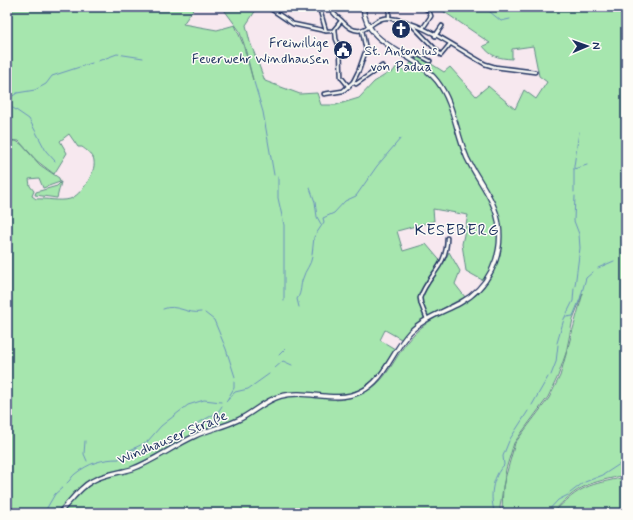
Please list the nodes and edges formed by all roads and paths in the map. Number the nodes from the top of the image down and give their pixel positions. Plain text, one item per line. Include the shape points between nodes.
1 (268, 7) edge
2 (319, 7) edge
3 (330, 7) edge
4 (363, 7) edge
5 (389, 7) edge
6 (423, 7) edge
7 (389, 18) junction
8 (341, 21) junction
9 (411, 24) junction
10 (442, 26) dead end
11 (369, 28) junction
12 (335, 29) junction
13 (422, 29) junction
14 (362, 30) junction
15 (326, 32) junction
16 (435, 36) junction
17 (450, 44) junction
18 (410, 57) junction
19 (430, 61) dead end
20 (382, 66) dead end
21 (535, 72) dead end
22 (352, 82) junction
23 (349, 87) junction
24 (324, 94) dead end
25 (447, 238) dead end
26 (427, 319) junction
27 (59, 513) edge

1 - 15 street via 293,24
2 - 15 street
3 - 8 street
4 - 11 main road
5 - 7 street
6 - 13 street via 431,16
7 - 9 street
7 - 11 street via 383,18
8 - 12 street
8 - 14 street via 353,30
9 - 13 street
9 - 17 street via 441,55
10 - 16 street
11 - 14 street
11 - 18 main road via 379,39
12 - 15 street
12 - 23 street via 341,77
13 - 16 street
14 - 22 street via 367,47
16 - 17 street
17 - 21 street via 485,64
18 - 19 street via 419,55
18 - 26 main road via 436,80 448,99 465,152 492,202 500,227 498,254 493,269 485,281 467,299
20 - 22 street via 356,84
22 - 23 street
23 - 24 street via 338,94
25 - 26 street via 443,260 420,298
26 - 27 main road, Windhauser Straße via 409,334 383,372 364,390 340,398 297,394 278,397 240,419 194,436 143,464 93,480

